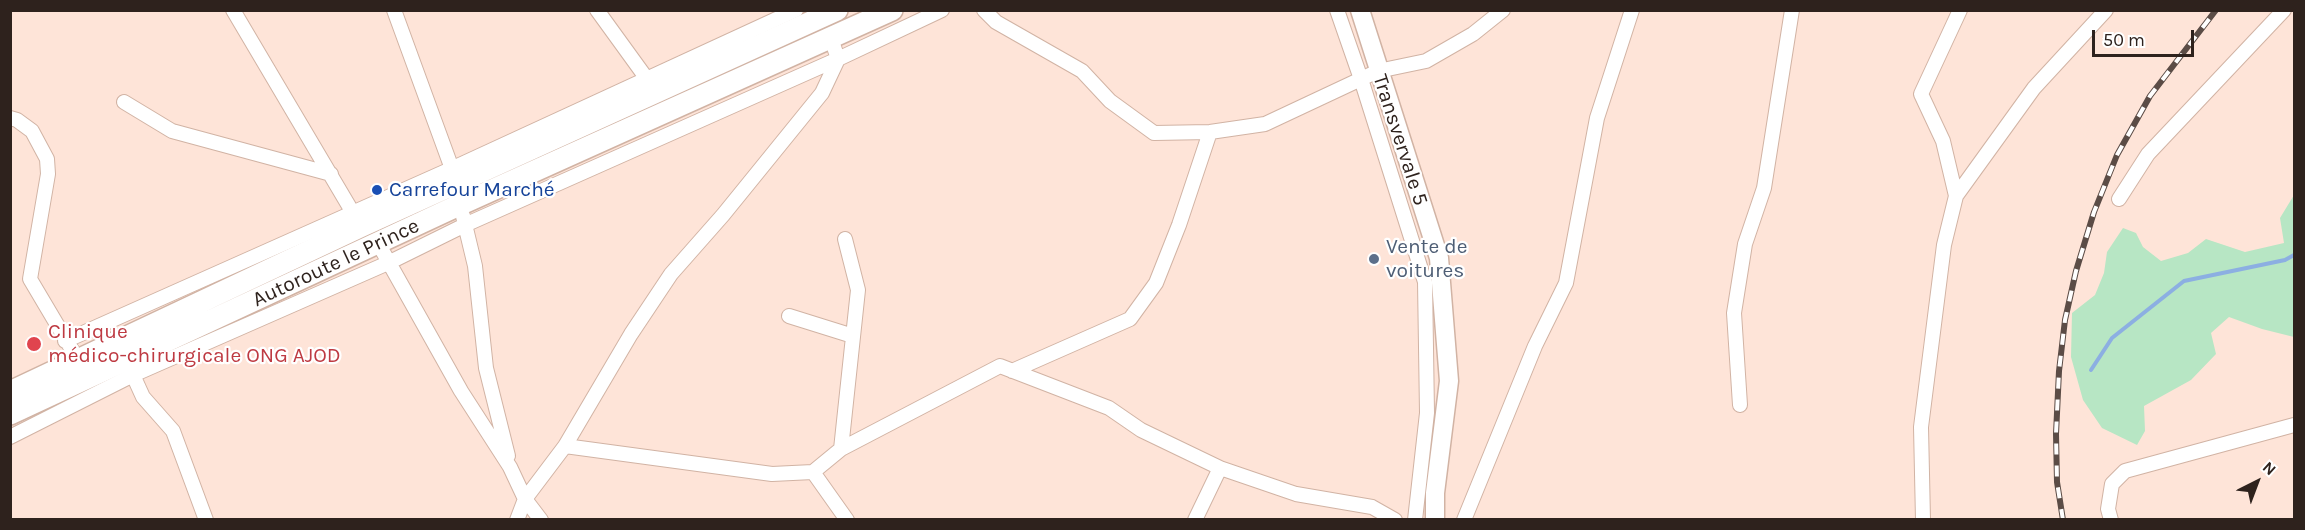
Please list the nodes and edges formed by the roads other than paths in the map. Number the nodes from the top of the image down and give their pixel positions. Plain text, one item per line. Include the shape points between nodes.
1 (233, 10) edge
2 (394, 10) edge
3 (597, 10) edge
4 (796, 10) edge
5 (837, 10) edge
6 (892, 10) edge
7 (942, 10) edge
8 (984, 10) edge
9 (1337, 10) edge
10 (1360, 10) edge
11 (1503, 10) edge
12 (1632, 10) edge
13 (1792, 10) edge
14 (1960, 10) edge
15 (2106, 10) edge
16 (2284, 10) edge
17 (831, 38) junction
18 (838, 59) junction
19 (1370, 75) junction
20 (647, 79) junction
21 (124, 102) dead end
22 (10, 118) edge
23 (1210, 132) junction
24 (331, 174) junction
25 (454, 176) junction
26 (1956, 196) junction
27 (2119, 199) dead end
28 (463, 215) junction
29 (357, 219) junction
30 (845, 239) dead end
31 (378, 243) junction
32 (388, 263) junction
33 (789, 316) dead end
34 (853, 336) junction
35 (65, 341) junction
36 (78, 360) junction
37 (1012, 371) junction
38 (133, 375) junction
39 (10, 392) edge
40 (1740, 405) dead end
41 (10, 414) edge
42 (2295, 425) edge
43 (10, 437) edge
44 (565, 446) junction
45 (841, 450) junction
46 (510, 467) junction
47 (1220, 468) junction
48 (813, 472) junction
49 (525, 499) junction
50 (206, 519) edge
51 (517, 519) edge
52 (540, 519) edge
53 (846, 519) edge
54 (1196, 519) edge
55 (1395, 519) edge
56 (1416, 519) edge
57 (1435, 519) edge
58 (1464, 519) edge
59 (1923, 519) edge
60 (2111, 519) edge

1 - 24 street
2 - 25 street
3 - 20 street
4 - 20 street
5 - 25 main road, Autoroute le Prince
6 - 17 main road, Autoroute le Prince
7 - 18 street
8 - 23 street via 996,22 1082,71 1110,101 1154,133
9 - 19 street
10 - 19 main road, Transvervale 5
11 - 19 street via 1473,34 1426,61
12 - 58 street via 1597,118 1566,283 1535,346
13 - 40 street via 1764,188 1745,244 1734,313
14 - 26 street via 1921,94 1943,141
15 - 26 street via 2034,88
16 - 27 street via 2148,154
17 - 18 street
17 - 28 main road, Autoroute le Prince
18 - 28 street
18 - 44 street via 822,93 671,274
19 - 23 street via 1265,124
19 - 56 street via 1425,282 1426,413
19 - 57 main road, Transvervale 5 via 1439,258 1449,381
20 - 25 street
21 - 24 street via 172,131
22 - 35 street via 32,131 46,159 48,174 30,279
23 - 37 street via 1156,283 1130,319
24 - 29 street
25 - 29 main road, Autoroute le Prince
26 - 59 street via 1944,245 1921,426
28 - 31 main road, Autoroute le Prince
28 - 32 street
28 - 46 street via 475,266 486,368
29 - 35 street
29 - 36 main road, Autoroute le Prince
30 - 34 street via 858,290
31 - 32 street
31 - 41 main road, Autoroute le Prince
32 - 38 street
32 - 46 street via 461,391
33 - 34 street
34 - 45 street
35 - 36 street
36 - 39 main road, Autoroute le Prince
37 - 45 street via 1000,366
37 - 47 street via 1109,408 1141,430
38 - 43 street
38 - 50 street via 143,397 173,431
42 - 60 street via 2125,471 2112,484 2108,509
44 - 48 street via 772,474
44 - 49 street
45 - 48 street
46 - 49 street
47 - 54 street
47 - 55 street via 1296,494 1372,507
48 - 53 street
49 - 51 street
49 - 52 street

